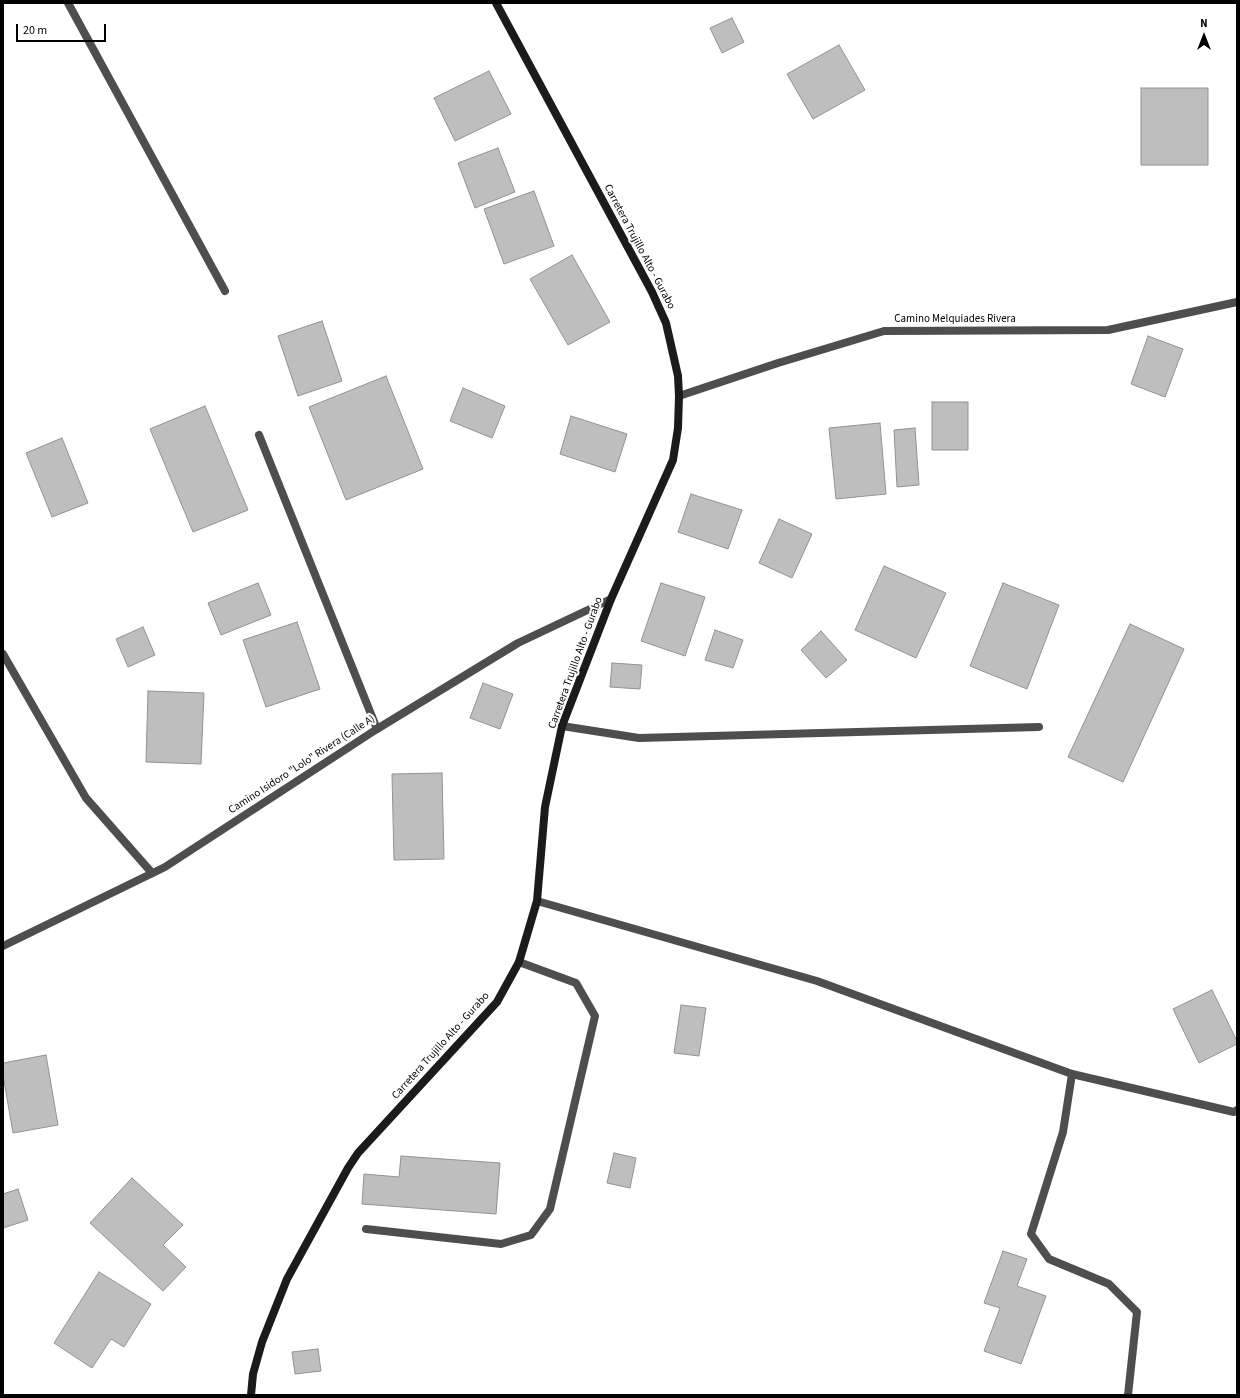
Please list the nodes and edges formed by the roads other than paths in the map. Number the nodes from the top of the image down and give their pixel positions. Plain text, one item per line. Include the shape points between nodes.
1 (68, 3) edge
2 (497, 5) edge
3 (225, 291) dead end
4 (1237, 302) edge
5 (679, 396) junction
6 (259, 435) dead end
7 (611, 599) junction
8 (3, 654) edge
9 (562, 726) junction
10 (1039, 727) dead end
11 (377, 729) junction
12 (152, 873) junction
13 (537, 901) junction
14 (3, 946) edge
15 (519, 962) junction
16 (1072, 1074) junction
17 (1237, 1110) edge
18 (366, 1228) dead end
19 (251, 1395) edge
20 (1128, 1395) edge

1 - 3 street
2 - 5 main road, Carretera Trujillo Alto - Gurabo via 652,292 666,323 678,376
4 - 5 street, Camino Melquiades Rivera via 1108,330 884,331
5 - 7 main road, Carretera Trujillo Alto - Gurabo via 673,460
6 - 11 street
7 - 9 main road, Carretera Trujillo Alto - Gurabo
7 - 11 street, Camino Isidoro "Lolo" Rivera (Calle A) via 521,641
8 - 12 street via 86,798
9 - 10 street via 639,738
9 - 13 main road, Carretera Trujillo Alto - Gurabo via 545,807
11 - 12 street, Camino Isidoro "Lolo" Rivera (Calle A)
12 - 14 street, Camino Isidoro "Lolo" Rivera (Calle A)
13 - 15 main road, Carretera Trujillo Alto - Gurabo
13 - 16 street via 817,981
15 - 18 street via 576,983 595,1016 550,1209 531,1235 501,1244
15 - 19 main road, Carretera Trujillo Alto - Gurabo via 498,1002 358,1153 348,1168 287,1279 262,1342 253,1374
16 - 17 street via 1234,1112
16 - 20 street via 1063,1132 1031,1234 1048,1259 1109,1284 1137,1312

